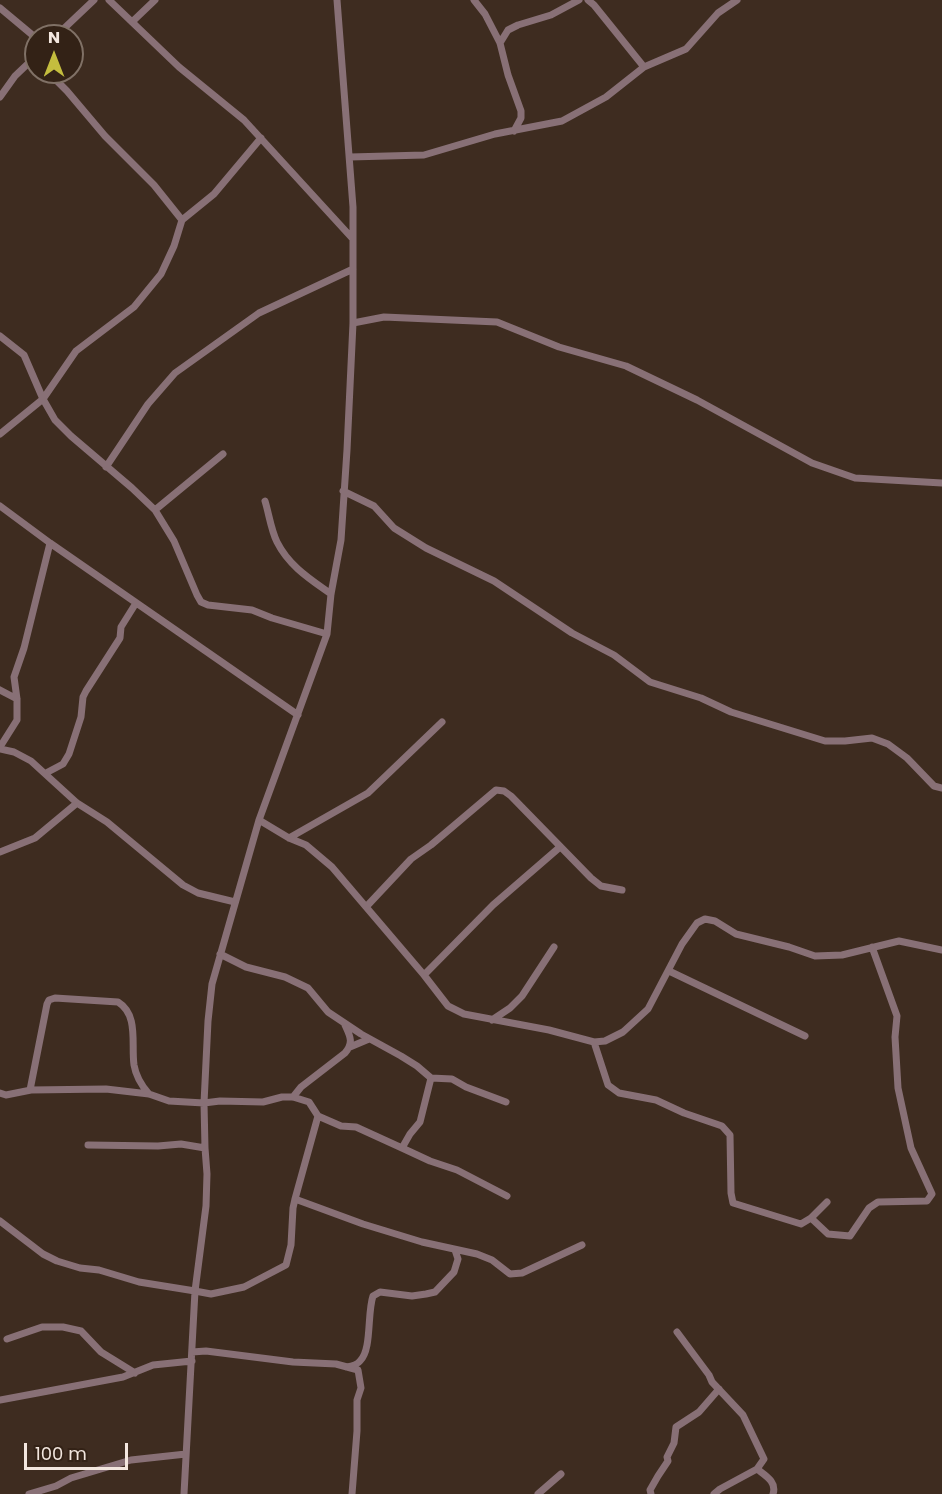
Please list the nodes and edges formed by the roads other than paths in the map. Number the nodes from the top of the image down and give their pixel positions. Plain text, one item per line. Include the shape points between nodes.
1 (94, 0) edge
2 (109, 0) edge
3 (155, 0) edge
4 (337, 0) edge
5 (474, 0) edge
6 (579, 0) edge
7 (588, 0) edge
8 (737, 0) edge
9 (0, 8) edge
10 (132, 22) junction
11 (69, 24) edge
12 (24, 28) edge
13 (500, 43) junction
14 (644, 67) junction
15 (24, 68) edge
16 (60, 84) edge
17 (0, 97) edge
18 (514, 131) junction
19 (261, 138) junction
20 (350, 157) junction
21 (182, 220) junction
22 (352, 238) junction
23 (352, 270) junction
24 (353, 323) junction
25 (0, 336) edge
26 (43, 399) junction
27 (0, 434) edge
28 (223, 454) dead end
29 (106, 467) junction
30 (942, 483) edge
31 (343, 491) junction
32 (265, 501) dead end
33 (0, 507) edge
34 (155, 510) junction
35 (50, 543) junction
36 (331, 594) junction
37 (136, 603) junction
38 (327, 634) junction
39 (0, 690) edge
40 (17, 699) junction
41 (298, 715) junction
42 (442, 722) dead end
43 (0, 748) edge
44 (46, 773) junction
45 (942, 788) edge
46 (77, 803) junction
47 (259, 820) junction
48 (289, 838) junction
49 (560, 847) junction
50 (0, 852) edge
51 (622, 890) dead end
52 (235, 902) junction
53 (366, 907) junction
54 (554, 947) dead end
55 (872, 947) junction
56 (942, 950) edge
57 (220, 954) junction
58 (669, 971) junction
59 (424, 975) junction
60 (492, 1020) junction
61 (345, 1024) junction
62 (805, 1036) dead end
63 (369, 1039) junction
64 (594, 1042) junction
65 (350, 1047) junction
66 (431, 1078) junction
67 (30, 1090) junction
68 (0, 1093) edge
69 (149, 1094) junction
70 (293, 1096) junction
71 (506, 1102) dead end
72 (204, 1103) junction
73 (318, 1116) junction
74 (88, 1145) dead end
75 (204, 1148) junction
76 (402, 1148) junction
77 (507, 1196) dead end
78 (295, 1199) junction
79 (827, 1202) dead end
80 (811, 1218) junction
81 (0, 1221) edge
82 (582, 1245) dead end
83 (455, 1250) junction
84 (195, 1290) junction
85 (677, 1332) dead end
86 (7, 1339) dead end
87 (192, 1352) junction
88 (192, 1361) junction
89 (347, 1367) junction
90 (135, 1373) junction
91 (719, 1389) junction
92 (0, 1400) edge
93 (186, 1454) junction
94 (758, 1469) junction
95 (561, 1474) dead end
96 (725, 1491) edge
97 (29, 1494) edge
98 (184, 1494) edge
99 (352, 1494) edge
100 (538, 1494) edge
101 (651, 1494) edge
102 (714, 1494) edge
103 (773, 1494) edge

1 - 11 street
2 - 10 street
3 - 10 street
4 - 20 street
5 - 13 street
6 - 13 street via 508,30
7 - 14 street
8 - 14 street via 718,13 686,49
9 - 12 street
10 - 19 street
13 - 18 street via 521,111
14 - 18 street via 606,97 562,121
15 - 17 street
16 - 21 street
18 - 20 street via 424,155
19 - 21 street via 214,194
19 - 22 street
20 - 22 street
21 - 26 street via 161,274 134,307 76,351
22 - 23 street
23 - 24 street
23 - 29 street via 259,313 175,373 148,404
24 - 30 street via 384,317 497,322 559,347 626,366 812,463 855,478
24 - 31 street
25 - 26 street via 24,355
26 - 27 street
26 - 29 street via 55,420
28 - 34 street
29 - 34 street
31 - 36 street
31 - 45 street via 374,506 394,528 426,548 494,580 650,682 825,741 872,738 888,744 934,786
32 - 36 street via 276,541 285,554 298,571
33 - 35 street
34 - 38 street via 174,541 201,602 252,610
35 - 37 street
35 - 40 street via 14,677
36 - 38 street
37 - 41 street
37 - 44 street via 121,627 120,638 83,697 69,754 63,764
38 - 41 street
39 - 40 street
40 - 43 street via 17,720
41 - 47 street
42 - 48 street via 368,793
43 - 44 street via 32,761
44 - 46 street
46 - 50 street via 35,838
46 - 52 street via 107,822 183,885
47 - 48 street
47 - 52 street
48 - 53 street via 306,845 332,867
49 - 51 street via 601,886
49 - 53 street via 512,796 496,790 411,859
49 - 59 street
52 - 57 street
53 - 59 street
54 - 60 street via 522,996
55 - 56 street via 899,941
55 - 58 street via 842,955 815,956 735,934 705,919 697,923 682,944
55 - 80 street via 897,1016 898,1088 911,1148 932,1194 927,1201 878,1202 869,1208 850,1236 828,1234
57 - 61 street via 308,988 328,1012
57 - 72 street via 207,1021
58 - 62 street
58 - 64 street via 640,1016 623,1032
59 - 60 street via 448,1005 464,1014
60 - 64 street
61 - 63 street
61 - 65 street
63 - 65 street
63 - 66 street
64 - 80 street via 608,1085 722,1126 730,1135 733,1203 801,1224
65 - 70 street
66 - 71 street via 452,1080
66 - 76 street via 420,1122
67 - 68 street
67 - 69 street via 106,1089
67 - 69 street via 46,1004 55,998 124,1005 131,1023 134,1065 140,1084
69 - 72 street via 169,1101
70 - 72 street via 263,1102
70 - 73 street via 309,1101
72 - 75 street
73 - 76 street via 341,1126 356,1127
73 - 78 street
74 - 75 street via 181,1144
75 - 84 street via 206,1206
76 - 77 street
78 - 83 street via 363,1224
78 - 84 street via 286,1265 244,1287 212,1294
79 - 80 street
81 - 84 street via 57,1261 139,1282
82 - 83 street via 522,1273 510,1274 492,1260
83 - 89 street via 458,1259 454,1272 435,1292 412,1296 380,1292 373,1296 367,1348 362,1360
84 - 87 street
85 - 91 street
86 - 90 street via 42,1327 81,1331 101,1352
87 - 88 street
87 - 89 street
88 - 90 street via 153,1365
88 - 93 street
89 - 99 street via 358,1370 361,1388
90 - 92 street
91 - 94 street via 743,1415 752,1432 764,1459
91 - 101 street via 699,1412 676,1427 668,1461
93 - 97 street via 131,1460
93 - 98 street
94 - 96 street
94 - 103 street via 771,1480
95 - 100 street
96 - 102 street

